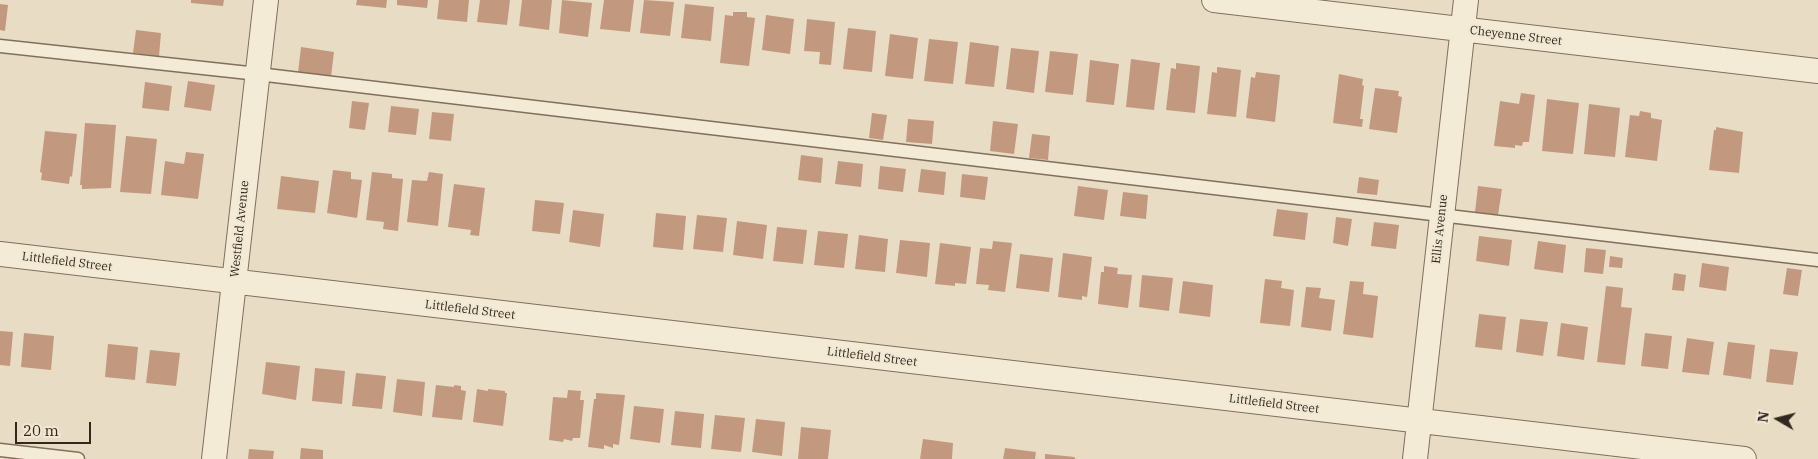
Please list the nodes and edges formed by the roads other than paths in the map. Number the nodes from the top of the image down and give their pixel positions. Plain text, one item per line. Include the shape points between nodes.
1 (266, 0) edge
2 (1214, 0) edge
3 (1466, 0) edge
4 (1463, 29) junction
5 (0, 46) edge
6 (1818, 71) edge
7 (258, 74) junction
8 (1442, 216) junction
9 (0, 254) edge
10 (1818, 260) edge
11 (234, 282) junction
12 (1419, 421) junction
13 (0, 450) edge
14 (78, 459) edge
15 (214, 459) edge
16 (1415, 459) edge
17 (1744, 459) edge

1 - 7 street, Westfield Avenue
2 - 4 street, Cheyenne Street
3 - 4 street, Ellis Avenue
4 - 6 street, Cheyenne Street
4 - 8 street, Ellis Avenue
5 - 7 lane
7 - 8 lane
7 - 11 street, Westfield Avenue
8 - 10 lane
8 - 12 street, Ellis Avenue
9 - 11 street, Littlefield Street
11 - 12 street, Littlefield Street
11 - 15 street, Westfield Avenue
12 - 16 street, Ellis Avenue
12 - 17 street, Littlefield Street
13 - 14 lane

